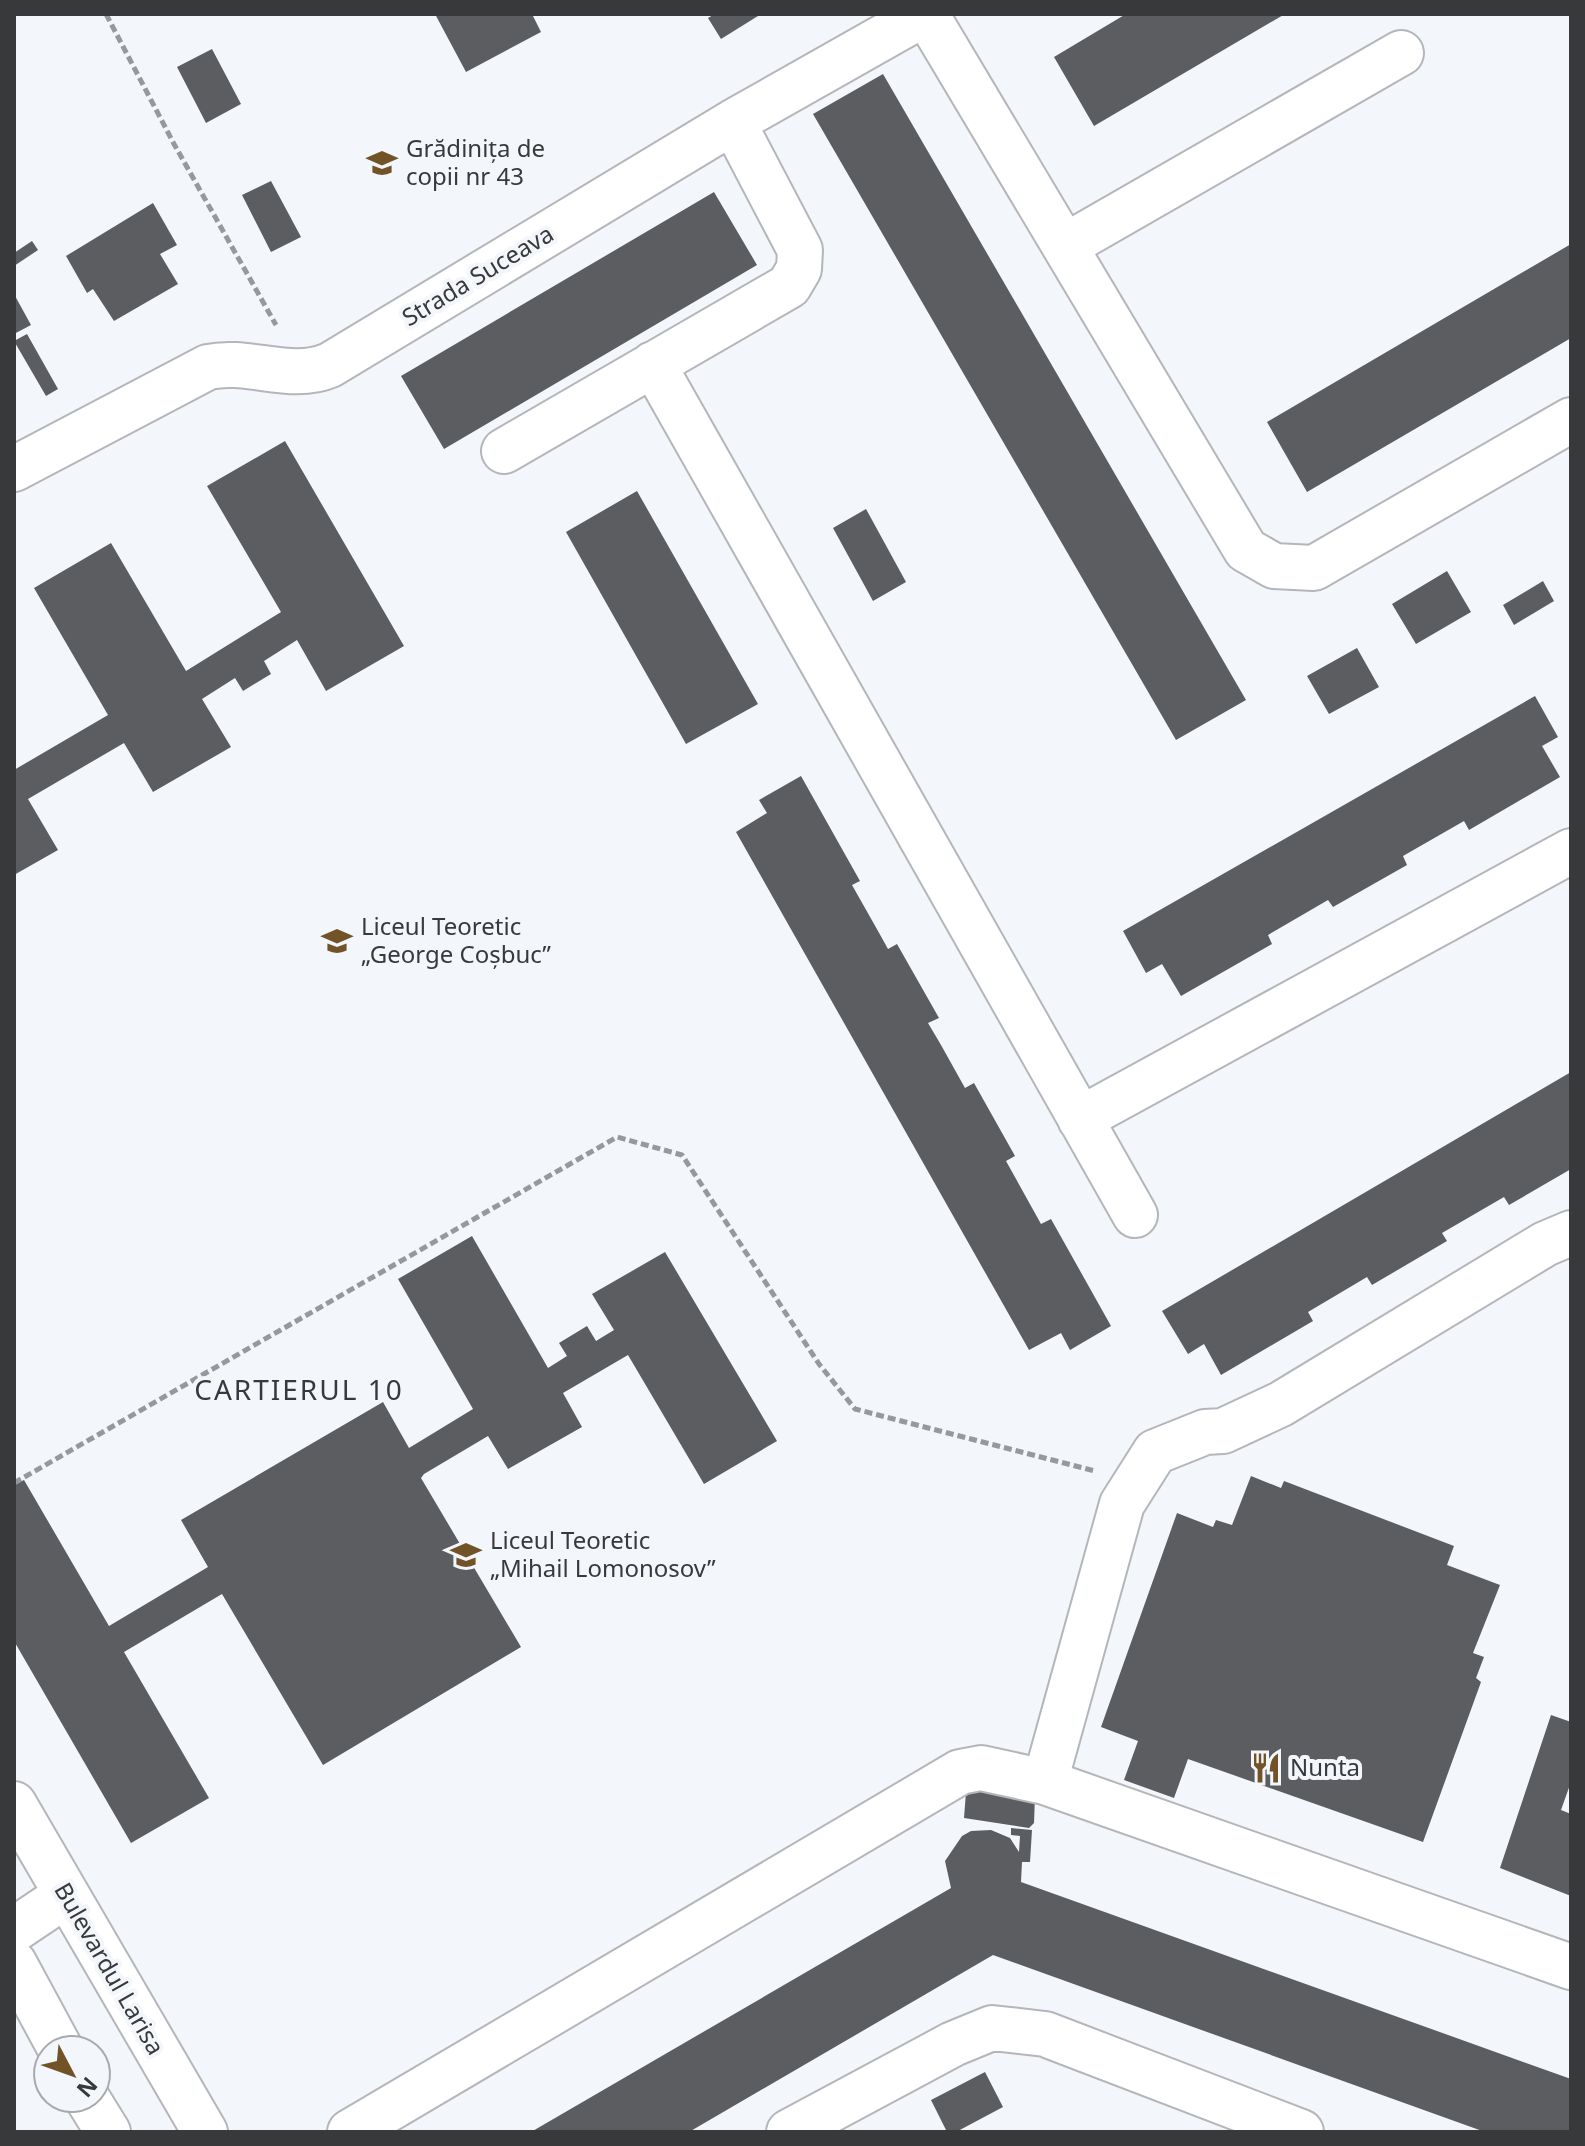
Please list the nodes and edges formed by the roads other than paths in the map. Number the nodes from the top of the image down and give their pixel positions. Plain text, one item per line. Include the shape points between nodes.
1 (925, 14) edge
2 (1401, 53) dead end
3 (733, 122) junction
4 (1065, 246) junction
5 (653, 364) junction
6 (1571, 420) edge
7 (504, 451) dead end
8 (14, 469) edge
9 (1571, 851) edge
10 (1080, 1119) junction
11 (1135, 1215) dead end
12 (1571, 1233) edge
13 (1045, 1782) junction
14 (14, 1804) edge
15 (66, 1895) junction
16 (14, 1930) edge
17 (14, 1963) edge
18 (1571, 1967) edge
19 (52, 2034) edge
20 (97, 2114) edge
21 (108, 2132) edge
22 (205, 2132) edge
23 (350, 2132) edge
24 (789, 2132) edge
25 (1301, 2132) edge

1 - 3 street, Strada Suceava
1 - 4 street
2 - 4 street
3 - 5 street via 800,250 799,269 789,286
3 - 8 street, Strada Suceava via 330,365 314,372 229,362 208,367
4 - 6 street via 1246,550 1274,566 1314,568
5 - 7 street
5 - 10 street
9 - 10 street
10 - 11 street
12 - 13 street via 1261,1415 1155,1452 1122,1504
13 - 18 street
13 - 23 street via 981,1768 960,1772
14 - 15 street, Bulevardul Larisa
15 - 16 street
15 - 22 street, Bulevardul Larisa
17 - 19 street
20 - 21 street
24 - 25 street via 992,2028 1045,2034

